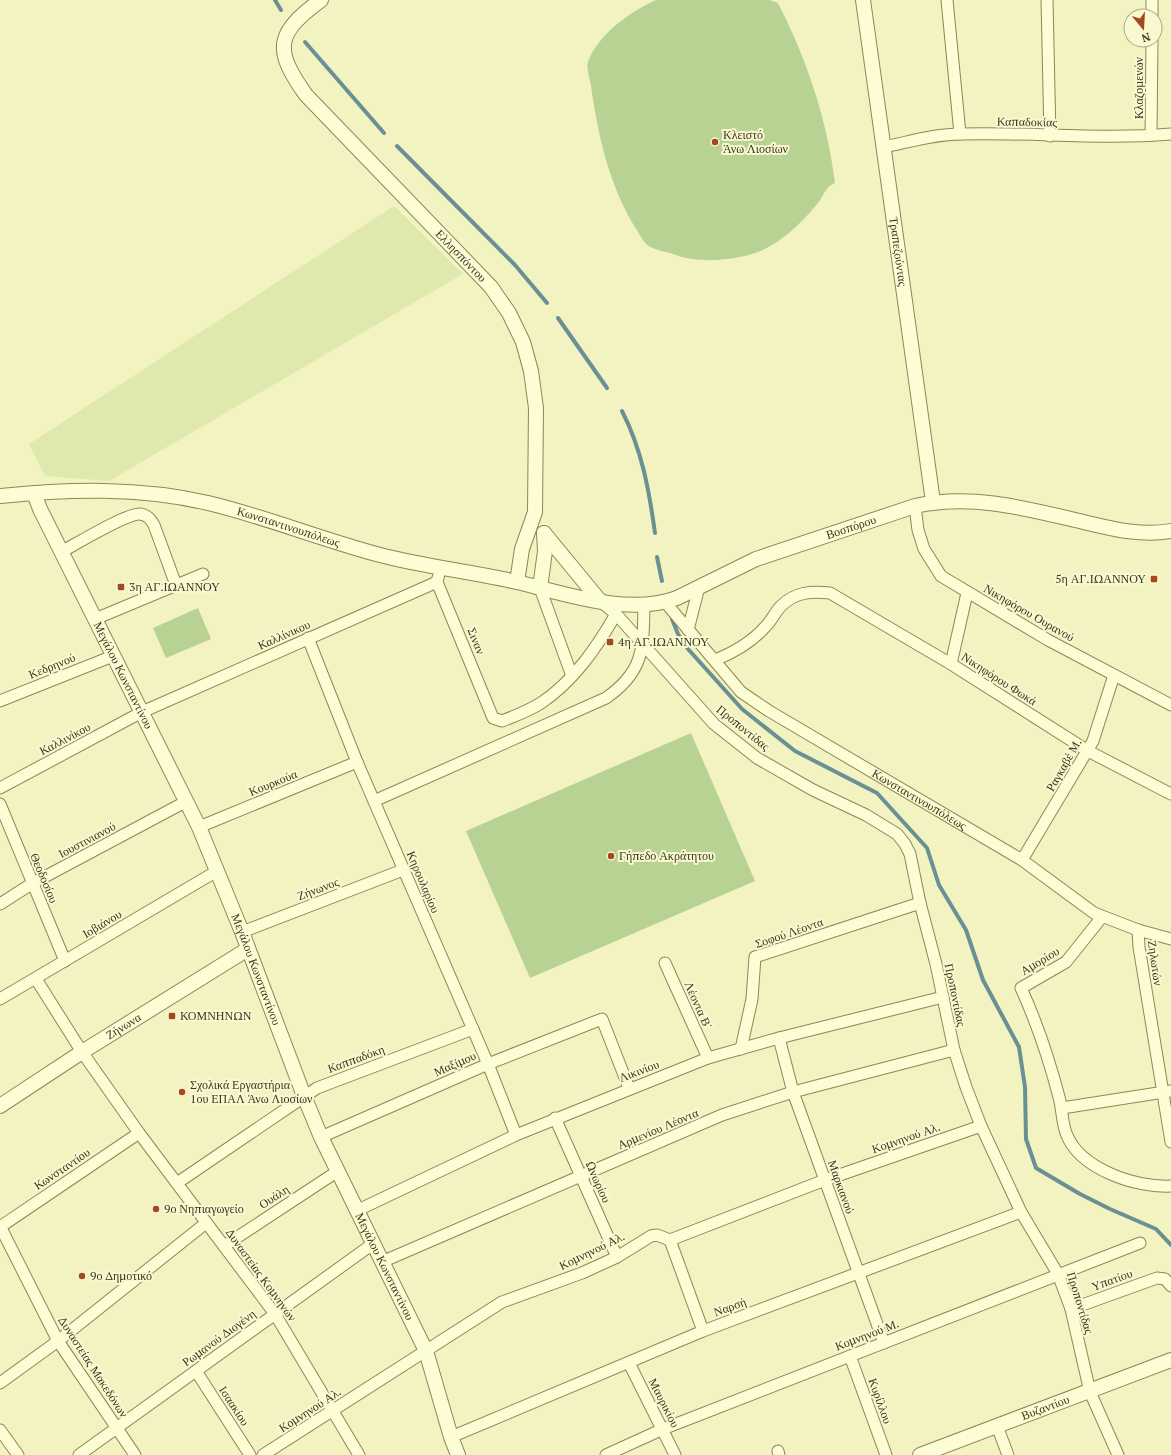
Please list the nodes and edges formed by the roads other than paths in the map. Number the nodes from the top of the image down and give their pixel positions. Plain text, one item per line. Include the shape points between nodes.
1 (321, 0) edge
2 (863, 0) edge
3 (947, 0) edge
4 (1047, 0) edge
5 (1152, 48) edge
6 (960, 134) junction
7 (1171, 134) edge
8 (1151, 135) junction
9 (1050, 136) junction
10 (884, 147) junction
11 (34, 493) junction
12 (0, 496) edge
13 (933, 502) junction
14 (915, 506) junction
15 (536, 512) junction
16 (1171, 531) edge
17 (544, 533) junction
18 (61, 552) junction
19 (202, 574) dead end
20 (439, 575) junction
21 (517, 582) junction
22 (176, 585) junction
23 (699, 587) junction
24 (540, 588) junction
25 (968, 593) junction
26 (600, 601) junction
27 (665, 602) junction
28 (644, 605) junction
29 (616, 614) junction
30 (95, 619) junction
31 (688, 630) junction
32 (308, 638) junction
33 (643, 644) junction
34 (113, 656) junction
35 (715, 660) junction
36 (951, 664) junction
37 (1114, 675) junction
38 (572, 676) junction
39 (0, 701) edge
40 (1171, 705) edge
41 (142, 712) junction
42 (1088, 751) junction
43 (357, 762) junction
44 (0, 788) edge
45 (1171, 794) edge
46 (187, 801) junction
47 (374, 802) junction
48 (0, 804) edge
49 (199, 827) junction
50 (1022, 860) junction
51 (404, 870) junction
52 (217, 871) junction
53 (32, 883) junction
54 (920, 903) junction
55 (0, 904) edge
56 (1102, 917) junction
57 (1138, 930) junction
58 (242, 932) junction
59 (1171, 939) edge
60 (248, 948) junction
61 (65, 961) junction
62 (664, 963) dead end
63 (36, 979) junction
64 (943, 996) junction
65 (0, 999) edge
66 (473, 1029) junction
67 (779, 1038) junction
68 (741, 1049) junction
69 (954, 1050) junction
70 (82, 1052) junction
71 (708, 1058) junction
72 (488, 1064) junction
73 (630, 1088) junction
74 (1167, 1091) edge
75 (793, 1092) junction
76 (304, 1096) junction
77 (0, 1106) edge
78 (1062, 1108) junction
79 (555, 1118) junction
80 (981, 1126) junction
81 (139, 1133) junction
82 (516, 1134) junction
83 (322, 1137) junction
84 (1171, 1142) edge
85 (338, 1171) junction
86 (581, 1177) junction
87 (825, 1180) junction
88 (177, 1184) junction
89 (1171, 1186) edge
90 (358, 1210) junction
91 (1021, 1212) junction
92 (206, 1223) junction
93 (0, 1226) edge
94 (670, 1240) junction
95 (374, 1243) junction
96 (1140, 1243) dead end
97 (224, 1246) junction
98 (617, 1257) junction
99 (384, 1261) junction
100 (860, 1274) junction
101 (1058, 1274) junction
102 (1171, 1286) edge
103 (1071, 1309) junction
104 (275, 1314) junction
105 (703, 1331) junction
106 (58, 1342) junction
107 (884, 1343) junction
108 (426, 1351) junction
109 (850, 1356) junction
110 (1171, 1360) edge
111 (629, 1363) junction
112 (196, 1371) junction
113 (0, 1383) edge
114 (1090, 1392) junction
115 (334, 1410) junction
116 (997, 1426) junction
117 (117, 1428) junction
118 (663, 1429) junction
119 (0, 1430) edge
120 (451, 1437) junction
121 (18, 1455) edge
122 (79, 1455) edge
123 (135, 1455) edge
124 (250, 1455) edge
125 (263, 1455) edge
126 (359, 1455) edge
127 (458, 1455) edge
128 (606, 1455) edge
129 (675, 1455) edge
130 (886, 1455) edge
131 (920, 1455) edge
132 (1008, 1455) edge
133 (1118, 1455) edge

1 - 15 street, Ελλησπόντου via 290,27 283,46 286,62 292,76 306,95 491,287 509,313 523,342 535,400
2 - 10 street, Τραπεζούντας
3 - 6 street
4 - 9 street
5 - 8 street, Κλαζομενών
6 - 9 street, Καπαδοκίας
6 - 10 street, Καπαδοκίας via 924,138
7 - 8 street, Καπαδοκίας
8 - 9 street, Καπαδοκίας
10 - 13 street, Τραπεζούντας
11 - 12 street, Κωνσταντινουπόλεως
11 - 18 street, Μεγάλου Κωνσταντίνου
11 - 20 street, Κωνσταντινουπόλεως via 122,491 206,502
13 - 14 street, Βοσπόρου
13 - 16 street, Βοσπόρου via 972,501 1005,504 1124,531
14 - 23 street, Βοσπόρου via 756,559
14 - 25 street, Νικηφόρου Ουρανού via 918,530 931,562 941,576
15 - 17 street, Ελλησπόντου
15 - 21 street, Ελλησπόντου via 522,549
17 - 24 street, Ελλησπόντου
17 - 26 street
18 - 22 street via 128,517 143,514 150,518 157,531
18 - 30 street, Μεγάλου Κωνσταντίνου
19 - 22 street
20 - 21 street, Κωνσταντινουπόλεως
20 - 32 street, Καλλίνικου
20 - 38 street, Σιναν via 493,718 502,721 541,703
21 - 24 street, Κωνσταντινουπόλεως
22 - 30 street
23 - 27 street, Βοσπόρου
23 - 31 street
24 - 26 street, Βοσπόρου
24 - 38 street
25 - 36 street
25 - 37 street, Νικηφόρου Ουρανού
26 - 28 street, Βοσπόρου
26 - 29 street, Προποντίδας
27 - 28 street, Βοσπόρου
27 - 31 street, Κωνσταντινουπόλεως
28 - 33 street
29 - 33 street, Προποντίδας
29 - 38 street via 594,649
30 - 34 street, Μεγάλου Κωνσταντίνου
31 - 35 street, Κωνσταντινουπόλεως
32 - 41 street, Καλλίνικου
32 - 43 street, Κηρουλαρίου
33 - 47 street via 640,660 617,690 606,698
33 - 54 street, Προποντίδας via 714,724 757,758 897,834 910,854
34 - 39 street, Κεδρηνού
34 - 41 street, Μεγάλου Κωνσταντίνου
35 - 36 street, Νικηφόρου Φωκά via 736,651 753,638 789,599 812,591 830,593
35 - 50 street, Κωνσταντινουπόλεως via 741,692 769,711
36 - 42 street, Νικηφόρου Φωκά
37 - 40 street, Νικηφόρου Ουρανού
37 - 42 street, Ραγκαβέ Μ.
41 - 44 street, Καλλινίκου
41 - 46 street, Μεγάλου Κωνσταντίνου
42 - 45 street, Νικηφόρου Φωκά
42 - 50 street, Ραγκαβέ Μ.
43 - 47 street, Κηρουλαρίου
43 - 49 street, Κουρκούα
46 - 49 street, Μεγάλου Κωνσταντίνου
46 - 53 street, Ιουστινιανού
47 - 51 street, Κηρουλαρίου
48 - 53 street, Θεοδοσίου
49 - 52 street, Μεγάλου Κωνσταντίνου
50 - 56 street, Κωνσταντινουπόλεως via 1083,906
51 - 58 street, Ζήνωνος
51 - 66 street, Κηρουλαρίου
52 - 58 street, Μεγάλου Κωνσταντίνου
52 - 61 street, Ιοβιάνου
53 - 55 street, Ιουστινιανού
53 - 61 street, Θεοδοσίου
54 - 64 street, Προποντίδας
54 - 68 street, Σοφού Λέοντα via 755,957 752,999
56 - 57 street, Κωνσταντινουπόλεως
56 - 78 street, Αμορίου via 1066,962 1021,988 1040,1030
57 - 59 street, Κωνσταντινουπόλεως
57 - 74 street, Ζηλωτών via 1139,947
58 - 60 street, Μεγάλου Κωνσταντίνου
60 - 70 street, Ζήνωνα
60 - 76 street, Μεγάλου Κωνσταντίνου
61 - 63 street, Ιοβιάνου
62 - 71 street, Λέοντα Β'
63 - 65 street, Ιοβιάνου
63 - 70 street, Δυναστείας Κομνηνών
64 - 67 street, Λικινίου
64 - 69 street, Προποντίδας
66 - 72 street, Κηρουλαρίου
66 - 76 street, Καππαδόκη via 322,1085
67 - 68 street, Λικινίου
67 - 75 street, Μαρκιανού
68 - 71 street, Λικινίου
69 - 75 street, Αρμενίου Λέοντα
69 - 80 street, Προποντίδας
70 - 77 street, Ζήνωνα
70 - 81 street, Δυναστείας Κομνηνών
71 - 73 street, Λικινίου
72 - 73 street, Μαξίμου via 602,1019
72 - 82 street, Κηρουλαρίου
72 - 83 street, Μαξίμου
73 - 79 street, Λικινίου
74 - 78 street
74 - 84 street, Ζηλωτών
75 - 86 street, Αρμενίου Λέοντα via 722,1115
75 - 87 street, Μαρκιανού
76 - 83 street, Μεγάλου Κωνσταντίνου
76 - 88 street, Καππαδόκη
78 - 89 street via 1066,1132 1089,1162 1119,1178 1155,1187
79 - 82 street, Λικινίου
79 - 86 street, Ωνωρίου
80 - 87 street, Κομνηνού Αλ.
80 - 91 street, Προποντίδας
81 - 88 street, Δυναστείας Κομνηνών
81 - 93 street, Κωνσταντίου
82 - 90 street, Λικινίου
83 - 85 street, Μεγάλου Κωνσταντίνου
85 - 90 street, Μεγάλου Κωνσταντίνου
85 - 97 street, Ουάλη
86 - 98 street, Ωνωρίου
86 - 99 street, Αρμενίου Λέοντα
87 - 94 street, Κομνηνού Αλ.
87 - 100 street, Μαρκιανού
88 - 92 street, Δυναστείας Κομνηνών
90 - 95 street, Μεγάλου Κωνσταντίνου
91 - 100 street, Ναρσή
91 - 101 street, Προποντίδας
92 - 97 street, Δυναστείας Κομνηνών
92 - 106 street
93 - 106 street, Δυναστείας Μακεδόνων
94 - 98 street, Κομνηνού Αλ. via 658,1235 651,1236
94 - 105 street
95 - 99 street, Μεγάλου Κωνσταντίνου
95 - 104 street, Ρωμανού Διογένη
96 - 101 street, Κομνηνού Μ.
97 - 104 street, Δυναστείας Κομνηνών
98 - 108 street, Κομνηνού Αλ. via 582,1273 502,1302
99 - 108 street, Μεγάλου Κωνσταντίνου
100 - 105 street, Ναρσή
100 - 107 street, Μαρκιανού
101 - 103 street, Προποντίδας
101 - 107 street, Κομνηνού Μ.
102 - 103 street, Υπατίου via 1168,1281 1161,1278
103 - 114 street, Προποντίδας
104 - 112 street, Ρωμανού Διογένη
104 - 115 street, Δυναστείας Κομνηνών
105 - 111 street, Ναρσή
106 - 113 street
106 - 117 street, Δυναστείας Μακεδόνων
107 - 109 street, Κομνηνού Μ.
108 - 115 street, Κομνηνού Αλ.
108 - 120 street, Μεγάλου Κωνσταντίνου
109 - 118 street, Κομνηνού Μ.
109 - 130 street, Κυρίλλου
110 - 114 street, Βυζαντίου
111 - 118 street, Μαυρικίου
111 - 120 street, Ναρσή
112 - 117 street, Ρωμανού Διογένη
112 - 124 street, Ισαακίου
114 - 116 street, Βυζαντίου
114 - 133 street, Προποντίδας
115 - 125 street, Κομνηνού Αλ.
115 - 126 street, Δυναστείας Κομνηνών
116 - 131 street, Βυζαντίου
116 - 132 street
117 - 122 street, Ρωμανού Διογένη
117 - 123 street, Δυναστείας Μακεδόνων
118 - 128 street, Κομνηνού Μ.
118 - 129 street, Μαυρικίου
119 - 121 street
120 - 127 street, Μεγάλου Κωνσταντίνου

